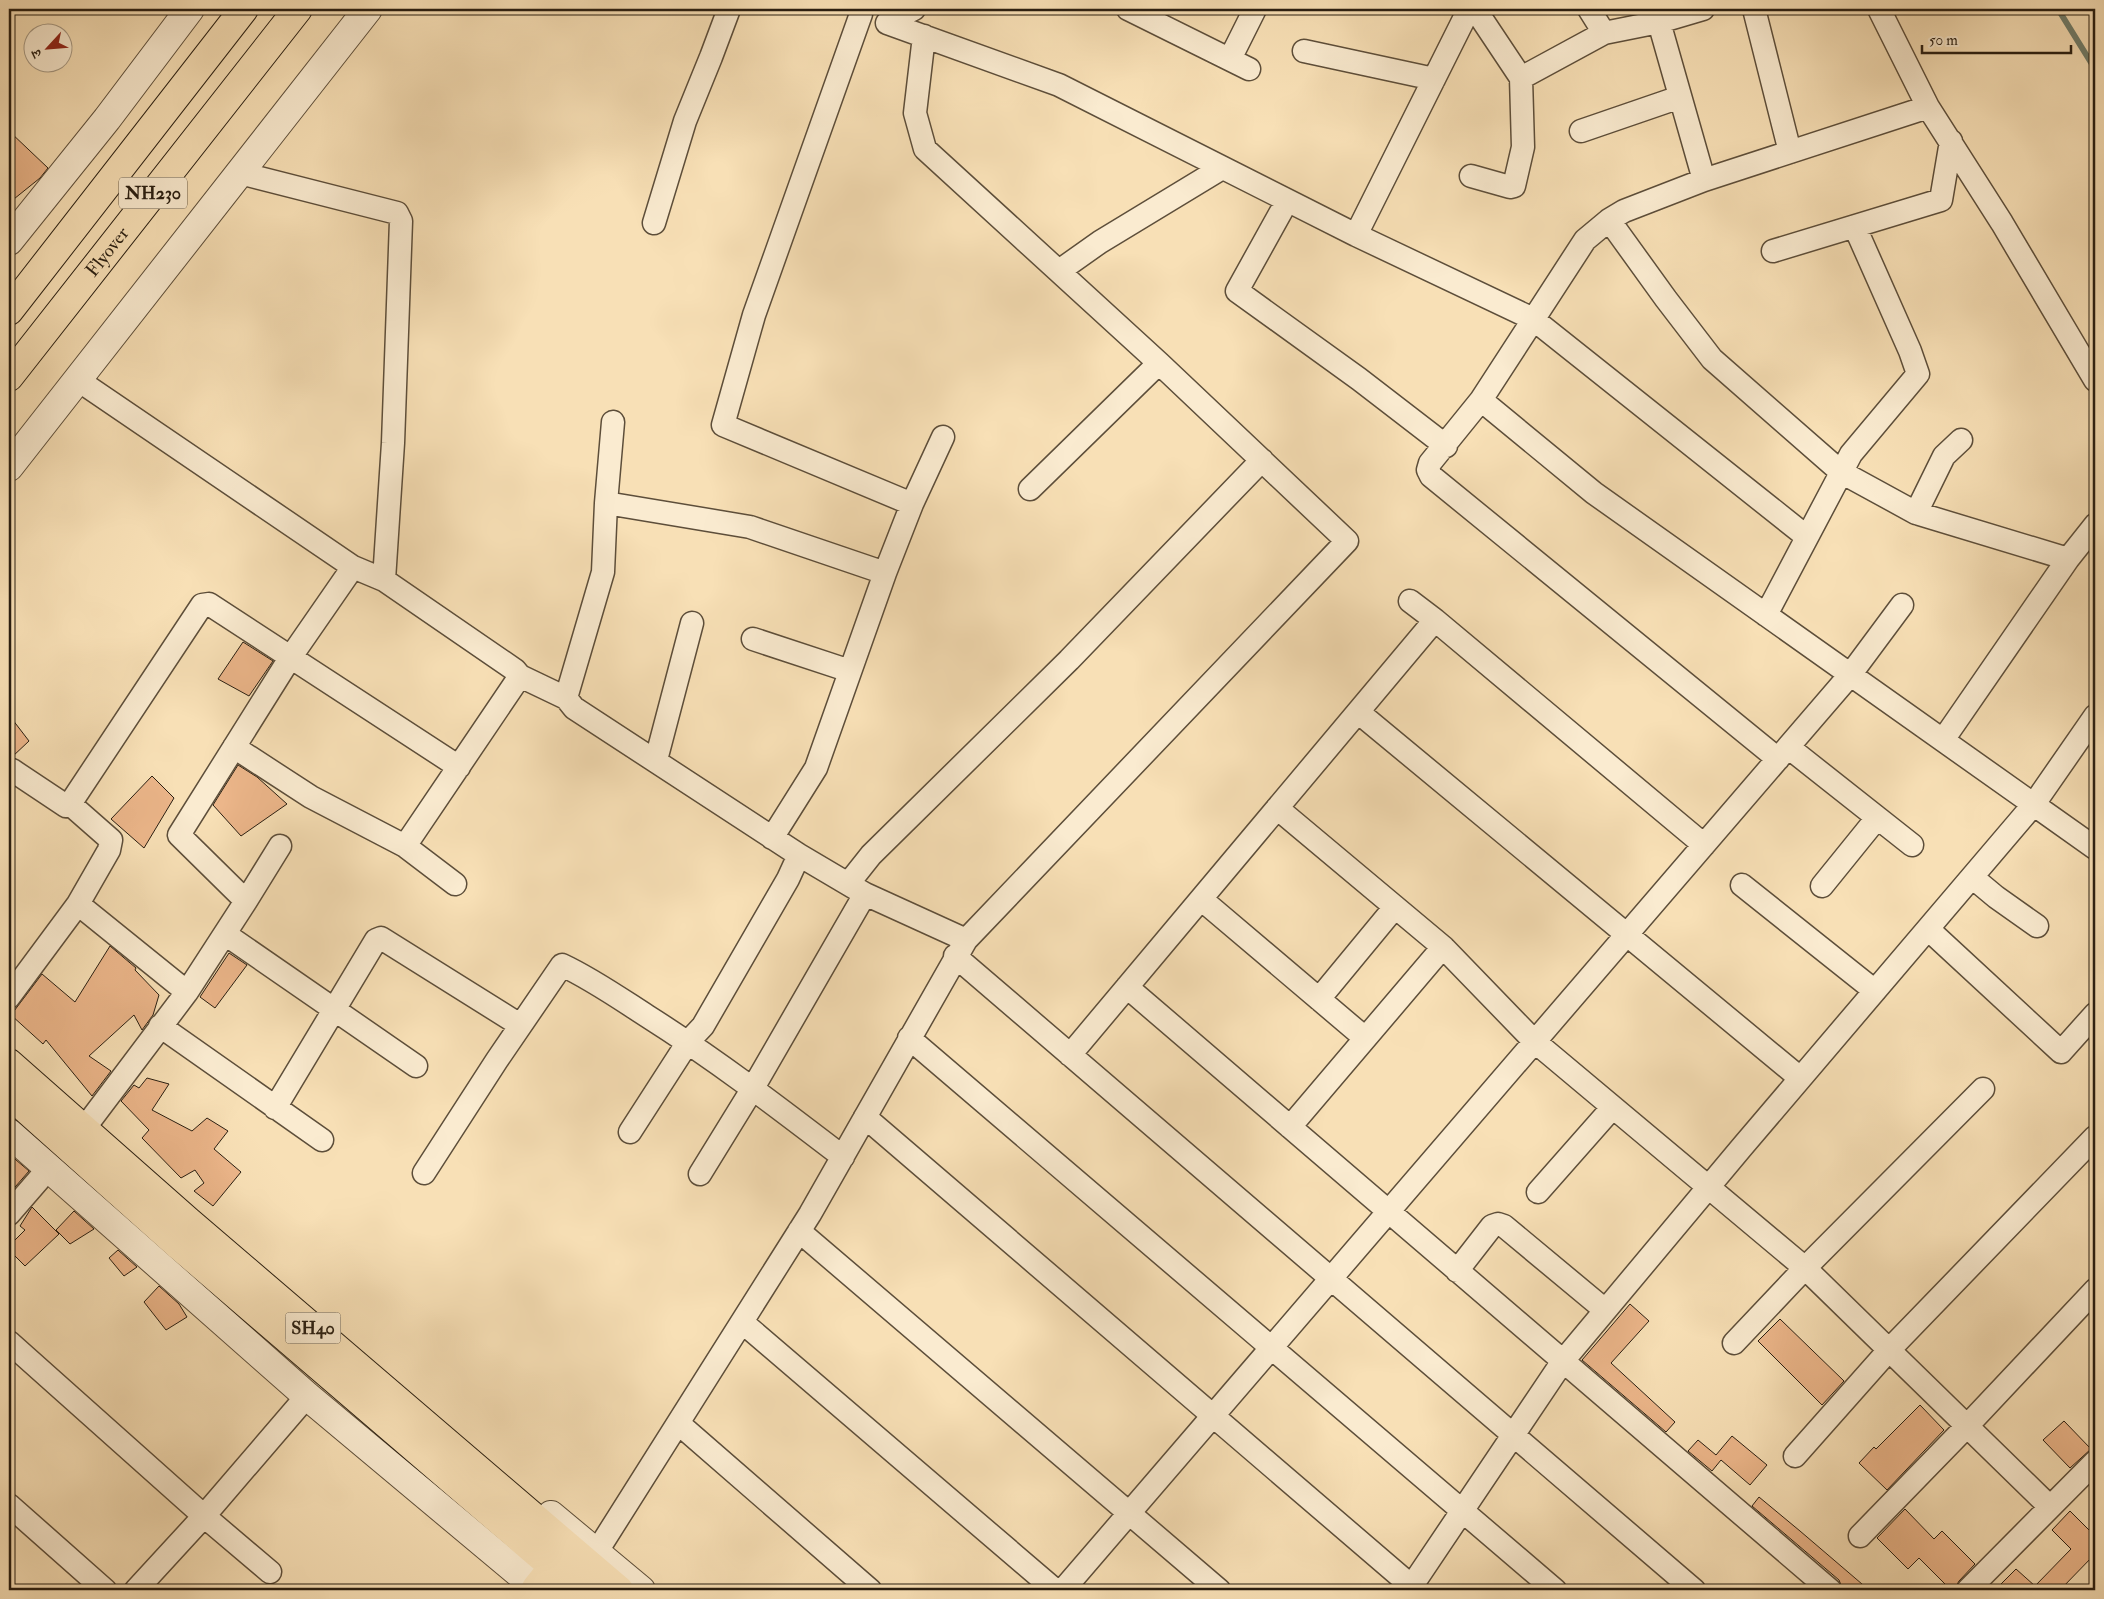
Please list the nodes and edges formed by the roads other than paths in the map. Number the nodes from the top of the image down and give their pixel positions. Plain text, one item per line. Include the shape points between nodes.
1 (190, 9) edge
2 (244, 9) edge
3 (298, 9) edge
4 (368, 9) edge
5 (729, 9) edge
6 (914, 9) edge
7 (1128, 9) edge
8 (1255, 9) edge
9 (1588, 9) edge
10 (1703, 9) edge
11 (1754, 9) edge
12 (1879, 9) edge
13 (1467, 11) edge
14 (854, 12) edge
15 (1659, 22) junction
16 (887, 23) junction
17 (1604, 33) junction
18 (924, 36) junction
19 (1304, 51) dead end
20 (1521, 78) junction
21 (1434, 79) junction
22 (1680, 98) junction
23 (1928, 107) junction
24 (1581, 131) dead end
25 (1951, 141) junction
26 (1790, 152) junction
27 (1222, 168) junction
28 (240, 173) junction
29 (1471, 176) dead end
30 (1704, 180) junction
31 (1287, 201) junction
32 (1609, 220) junction
33 (654, 223) dead end
34 (1855, 227) junction
35 (1356, 235) junction
36 (9, 241) edge
37 (1772, 251) dead end
38 (1059, 271) junction
39 (9, 311) edge
40 (1533, 320) junction
41 (1158, 363) junction
42 (9, 377) edge
43 (78, 380) junction
44 (2095, 380) edge
45 (1481, 400) junction
46 (613, 422) dead end
47 (943, 437) dead end
48 (1960, 440) dead end
49 (1446, 446) junction
50 (1262, 460) junction
51 (9, 467) edge
52 (1841, 472) junction
53 (1030, 489) dead end
54 (606, 503) junction
55 (912, 504) junction
56 (1916, 513) junction
57 (2095, 525) edge
58 (1807, 537) junction
59 (2068, 559) junction
60 (353, 567) junction
61 (885, 573) junction
62 (384, 580) junction
63 (1410, 600) dead end
64 (1902, 606) dead end
65 (1766, 615) junction
66 (1435, 620) junction
67 (692, 622) dead end
68 (753, 639) dead end
69 (290, 658) junction
70 (850, 671) junction
71 (1850, 675) junction
72 (520, 676) junction
73 (566, 698) junction
74 (1358, 712) junction
75 (2095, 716) edge
76 (1942, 740) junction
77 (234, 747) junction
78 (1783, 753) junction
79 (656, 760) junction
80 (459, 767) junction
81 (12, 770) dead end
82 (70, 804) junction
83 (2034, 804) junction
84 (1277, 808) junction
85 (1877, 818) junction
86 (772, 838) junction
87 (1704, 845) junction
88 (1912, 845) dead end
89 (280, 846) dead end
90 (405, 846) junction
91 (2095, 848) edge
92 (799, 855) junction
93 (1972, 877) junction
94 (455, 884) dead end
95 (1742, 885) dead end
96 (1822, 886) dead end
97 (856, 889) junction
98 (1201, 899) junction
99 (246, 901) junction
100 (78, 904) junction
101 (1395, 907) junction
102 (2036, 926) dead end
103 (1928, 929) junction
104 (224, 934) junction
105 (1627, 934) junction
106 (1443, 947) junction
107 (961, 948) junction
108 (1127, 987) junction
109 (1875, 991) junction
110 (187, 992) junction
111 (9, 998) edge
112 (1319, 999) junction
113 (333, 1008) junction
114 (2095, 1014) edge
115 (520, 1025) junction
116 (160, 1026) junction
117 (909, 1038) junction
118 (1365, 1038) junction
119 (1534, 1041) junction
120 (688, 1042) junction
121 (9, 1047) edge
122 (1070, 1055) junction
123 (9, 1063) edge
124 (416, 1066) dead end
125 (1800, 1078) junction
126 (753, 1088) junction
127 (1983, 1089) dead end
128 (9, 1094) edge
129 (1613, 1107) junction
130 (275, 1108) junction
131 (865, 1117) junction
132 (89, 1122) junction
133 (1290, 1127) junction
134 (630, 1132) dead end
135 (9, 1133) edge
136 (2095, 1137) edge
137 (322, 1140) dead end
138 (843, 1156) junction
139 (48, 1169) junction
140 (424, 1173) dead end
141 (700, 1174) dead end
142 (1709, 1188) junction
143 (1538, 1192) dead end
144 (1389, 1212) junction
145 (9, 1214) edge
146 (800, 1231) junction
147 (1805, 1268) junction
148 (1457, 1271) junction
149 (1331, 1279) junction
150 (2095, 1290) edge
151 (1605, 1310) junction
152 (742, 1322) junction
153 (9, 1342) edge
154 (1734, 1343) dead end
155 (1272, 1348) junction
156 (1889, 1350) junction
157 (1563, 1361) junction
158 (307, 1396) junction
159 (1213, 1416) junction
160 (678, 1423) junction
161 (1968, 1426) junction
162 (1513, 1435) junction
163 (1795, 1456) dead end
164 (2095, 1462) edge
165 (9, 1505) edge
166 (2050, 1507) junction
167 (1462, 1511) junction
168 (1129, 1514) junction
169 (204, 1516) junction
170 (1860, 1536) dead end
171 (593, 1558) junction
172 (554, 1567) junction
173 (270, 1572) dead end
174 (537, 1589) edge
175 (1412, 1589) edge
176 (105, 1590) edge
177 (136, 1590) edge
178 (580, 1590) edge
179 (619, 1590) edge
180 (641, 1590) edge
181 (870, 1590) edge
182 (1055, 1590) edge
183 (1063, 1590) edge
184 (1219, 1590) edge
185 (1555, 1590) edge
186 (1694, 1590) edge
187 (1830, 1590) edge
188 (1968, 1590) edge

1 - 36 street
2 - 39 main road, NH230
3 - 42 main road, Flyover / NH230
4 - 28 street
5 - 33 street via 685,121
6 - 16 street
7 - 8 street via 1240,64
9 - 17 street
10 - 15 street
11 - 26 street
12 - 23 street
13 - 20 street
13 - 21 street
14 - 16 street
14 - 55 street via 754,315 723,426
15 - 17 street
15 - 22 street
16 - 18 street
17 - 20 street
18 - 27 street via 1059,85
18 - 38 street via 915,113 924,149
19 - 21 street
20 - 29 street via 1523,147 1516,183 1510,187
21 - 35 street
22 - 24 street
22 - 30 street
23 - 25 street
23 - 26 street
25 - 34 street via 1940,200
25 - 44 street
26 - 30 street
27 - 31 street
27 - 38 street via 1100,242
28 - 43 street
28 - 62 street via 397,213 401,221 393,443
30 - 32 street
31 - 35 street
31 - 49 street via 1236,291
32 - 40 street via 1586,240
32 - 52 street via 1712,359
34 - 37 street
34 - 52 street via 1918,374 1851,454
35 - 40 street
38 - 41 street
40 - 45 street
40 - 58 street
41 - 50 street
41 - 53 street
43 - 51 street
43 - 60 street
45 - 49 street
45 - 65 street via 1594,493
46 - 54 street
47 - 55 street
48 - 56 street via 1944,456
49 - 78 street via 1430,463 1428,470 1431,476
50 - 97 street via 1068,660 872,854
50 - 107 street via 1347,541
52 - 56 street
52 - 58 street
54 - 61 street via 750,527
54 - 73 street via 603,572
55 - 61 street
56 - 59 street
57 - 59 street
58 - 65 street
59 - 76 street
60 - 62 street
60 - 69 street
61 - 70 street
62 - 72 street
63 - 66 street
64 - 71 street
65 - 71 street
66 - 74 street
66 - 87 street
67 - 79 street
68 - 70 street
69 - 77 street
69 - 80 street
69 - 82 street via 209,604 202,605
70 - 86 street via 816,768
71 - 76 street
71 - 78 street
72 - 73 street
72 - 80 street
73 - 79 street via 574,708
74 - 84 street
74 - 105 street
75 - 83 street
76 - 83 street
77 - 90 street via 311,797
77 - 99 street via 179,835
78 - 85 street
78 - 87 street
79 - 86 street
80 - 90 street
81 - 82 street via 66,806
82 - 100 street via 111,840 109,850
83 - 91 street
83 - 93 street
84 - 98 street
84 - 101 street
85 - 88 street
85 - 96 street
86 - 92 street
87 - 105 street
89 - 99 street
90 - 94 street
92 - 97 street
92 - 120 street via 703,1026
93 - 102 street
93 - 103 street
95 - 109 street
97 - 107 street
97 - 126 street
98 - 108 street
98 - 112 street
99 - 104 street
100 - 110 street
100 - 111 street
101 - 106 street
101 - 112 street
103 - 109 street
103 - 114 street via 2061,1052
104 - 110 street
104 - 113 street
105 - 119 street
105 - 125 street
106 - 118 street
106 - 119 street
107 - 117 street
107 - 122 street
108 - 122 street
108 - 133 street
109 - 125 street
110 - 116 street
112 - 118 street
113 - 115 street via 376,940 381,938
113 - 124 street
113 - 130 street
115 - 120 street via 562,965
115 - 140 street
116 - 130 street
116 - 132 street
117 - 131 street
117 - 155 street
118 - 133 street
119 - 129 street
119 - 144 street
120 - 126 street
120 - 134 street
121 - 132 street
122 - 149 street
123 - 171 main road, SH40 via 188,1221
125 - 142 street
126 - 138 street
126 - 141 street
127 - 147 street
128 - 172 main road, SH40 via 178,1246
129 - 142 street
129 - 143 street
130 - 137 street
131 - 138 street
131 - 159 street
132 - 171 street via 503,1476
133 - 144 street
135 - 139 street
136 - 156 street
138 - 146 street
139 - 145 street
139 - 158 street
142 - 147 street
142 - 151 street
144 - 148 street
144 - 149 street
146 - 152 street
146 - 168 street
147 - 154 street
147 - 156 street
148 - 151 street via 1492,1226 1498,1224
148 - 157 street
149 - 155 street
149 - 162 street
150 - 161 street
151 - 157 street
152 - 160 street
152 - 182 street
153 - 169 street
155 - 159 street
155 - 167 street
156 - 161 street
156 - 163 street
157 - 162 street
157 - 187 street
158 - 169 street
158 - 174 street
159 - 168 street
159 - 175 street
160 - 171 street
160 - 181 street
161 - 166 street
161 - 170 street
162 - 167 street
162 - 186 street
164 - 166 street
165 - 176 street
166 - 188 street
167 - 175 street
167 - 185 street
168 - 183 street
168 - 184 street
169 - 173 street
169 - 177 street
171 - 179 main road, SH40
171 - 180 street
172 - 174 main road
172 - 178 main road, SH40

